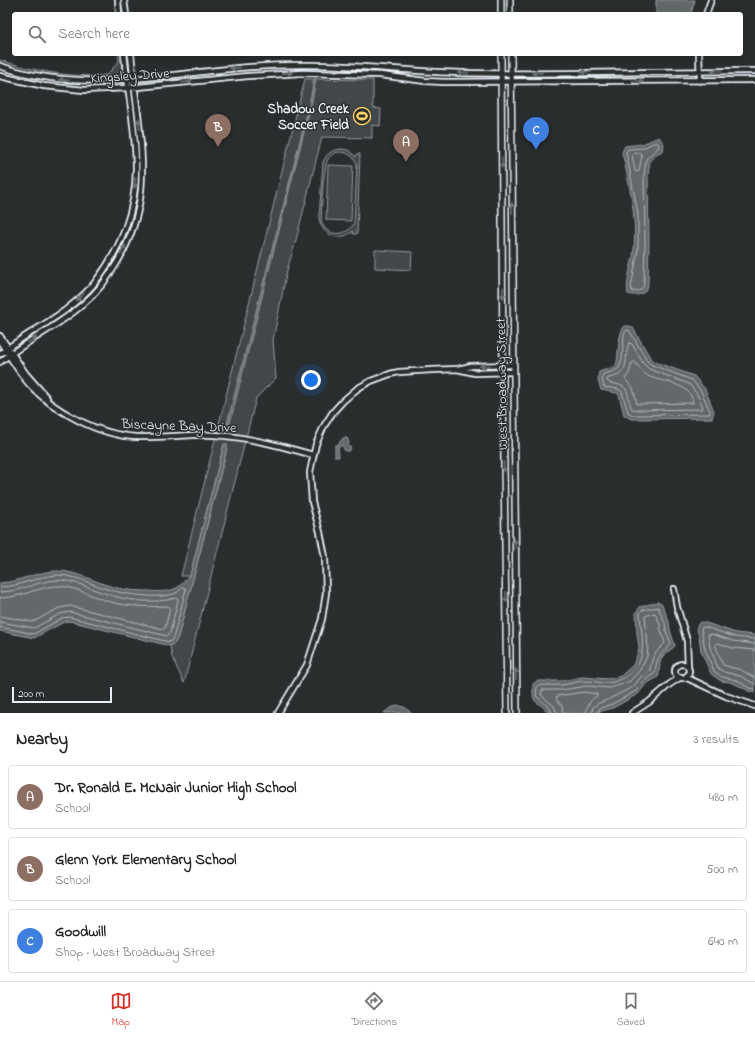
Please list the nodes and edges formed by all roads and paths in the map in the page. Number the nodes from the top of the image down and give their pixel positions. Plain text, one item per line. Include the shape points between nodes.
1 (118, 0) edge
2 (124, 0) edge
3 (501, 0) edge
4 (510, 0) edge
5 (711, 0) edge
6 (119, 12) edge
7 (126, 12) edge
8 (501, 12) edge
9 (510, 12) edge
10 (707, 12) edge
11 (124, 56) edge
12 (131, 56) edge
13 (501, 56) edge
14 (511, 56) edge
15 (699, 56) edge
16 (302, 65) junction
17 (0, 66) edge
18 (248, 67) junction
19 (380, 68) junction
20 (700, 71) junction
21 (755, 71) edge
22 (622, 72) junction
23 (302, 73) junction
24 (502, 74) junction
25 (511, 74) junction
26 (380, 75) junction
27 (0, 76) edge
28 (248, 76) junction
29 (134, 79) junction
30 (127, 80) junction
31 (755, 80) edge
32 (623, 81) junction
33 (700, 81) junction
34 (502, 82) junction
35 (511, 82) junction
36 (134, 87) junction
37 (128, 88) junction
38 (502, 118) junction
39 (511, 144) junction
40 (0, 336) edge
41 (0, 341) edge
42 (7, 349) junction
43 (0, 354) edge
44 (10, 354) junction
45 (0, 362) edge
46 (503, 365) junction
47 (513, 365) junction
48 (457, 370) junction
49 (503, 372) junction
50 (513, 372) junction
51 (312, 455) junction
52 (674, 589) dead end
53 (687, 651) junction
54 (680, 664) junction
55 (689, 669) junction
56 (675, 672) junction
57 (683, 677) junction
58 (699, 682) junction
59 (670, 684) junction
60 (755, 706) edge
61 (278, 713) edge
62 (507, 713) edge
63 (517, 713) edge
64 (632, 713) edge

1 - 6 street
2 - 7 street
3 - 8 main road
4 - 9 main road
5 - 10 street
11 - 30 street
12 - 29 street
13 - 24 main road, West Broadway Street
14 - 25 main road, West Broadway Street
15 - 20 street
16 - 18 street, Kingsley Drive
16 - 19 street, Kingsley Drive
16 - 23 street
30 -> 17 street, Kingsley Drive via 56,79
18 - 28 street
18 -> 29 street, Kingsley Drive
24 -> 19 street, Kingsley Drive
19 - 26 street
21 -> 20 street, Kingsley Drive
20 - 22 street, Kingsley Drive
20 - 33 street
22 -> 25 street, Kingsley Drive
22 - 32 street
23 - 26 street, Kingsley Drive
28 -> 23 street, Kingsley Drive
24 - 25 street, Kingsley Drive
24 - 34 main road, West Broadway Street
25 - 35 main road, West Broadway Street
26 - 34 street, Kingsley Drive via 425,81
27 - 37 street, Kingsley Drive via 64,89
36 -> 28 street, Kingsley Drive
29 - 30 street, Kingsley Drive
29 - 36 street
30 - 37 street
31 - 33 street, Kingsley Drive
32 -> 33 street, Kingsley Drive
32 - 35 street, Kingsley Drive
34 - 35 street, Kingsley Drive
34 - 38 main road, West Broadway Street
35 - 39 main road, West Broadway Street
36 - 37 street, Kingsley Drive
44 -> 36 street via 71,315 102,287 126,244 139,205 143,171
37 -> 42 street via 136,158 135,187 128,219 117,247 96,282 78,300
38 - 39 main road via 505,141
38 -> 46 main road, West Broadway Street
47 -> 39 main road, West Broadway Street
40 - 42 street, Biscayne Bay Drive
41 - 42 street, Biscayne Bay Drive
42 - 43 street
42 - 44 street, Biscayne Bay Drive
44 - 45 street
44 - 51 street, Biscayne Bay Drive via 35,391 83,422 122,435 228,436
46 - 47 street
46 -> 48 street via 471,366
46 - 49 main road, West Broadway Street
47 - 50 main road, West Broadway Street
48 - 49 street via 475,373
48 - 51 street via 400,372 366,383 343,400 333,412 320,433
49 - 50 street
49 -> 62 main road, West Broadway Street
63 -> 50 main road, West Broadway Street
51 - 61 street via 310,489 324,552 326,593 322,619 307,665
52 - 53 street via 686,634
53 - 54 street
53 - 55 street
54 - 55 street via 685,664
54 - 56 street
55 - 57 street via 688,675
55 - 58 street
56 - 57 street via 677,676
56 - 59 street
57 - 58 street
57 - 59 street
58 - 60 street via 726,696
59 - 64 street

